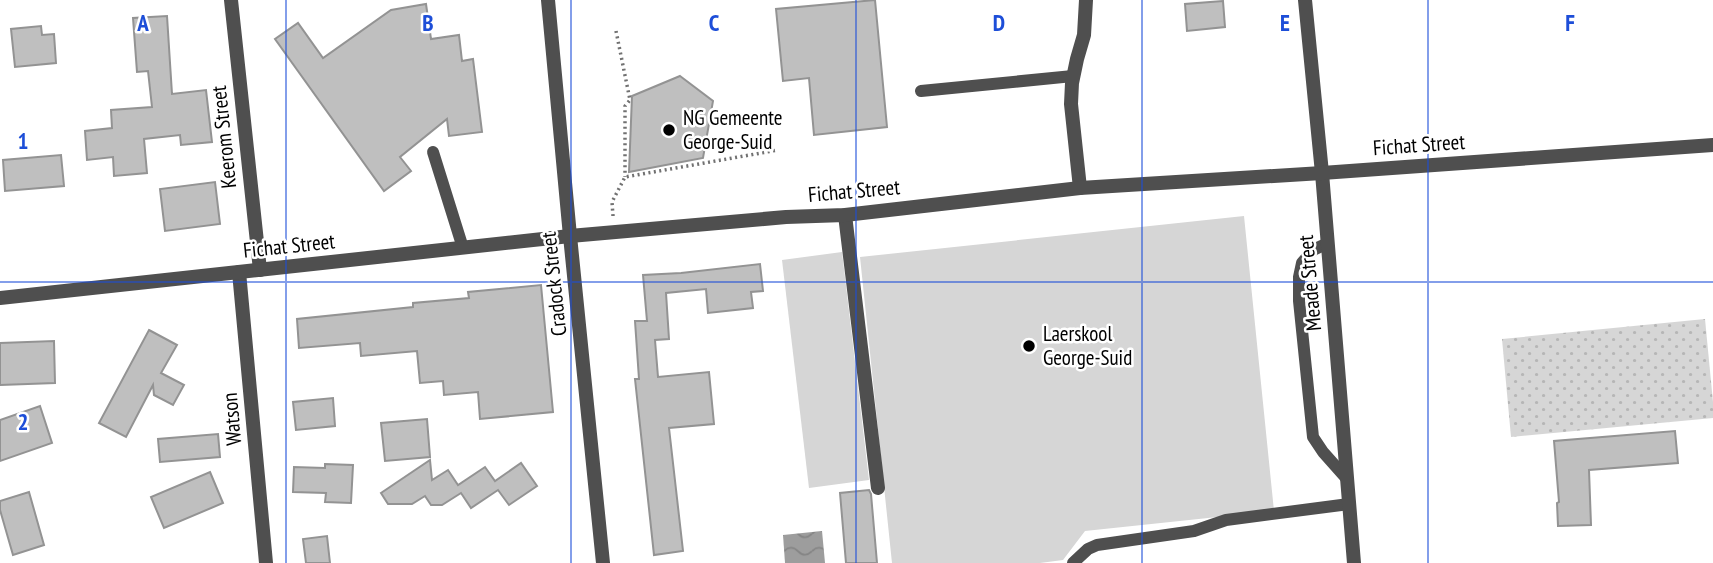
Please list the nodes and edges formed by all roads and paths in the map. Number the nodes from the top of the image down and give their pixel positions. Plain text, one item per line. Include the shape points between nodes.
1 (231, 0) edge
2 (548, 0) edge
3 (1086, 0) edge
4 (1305, 0) edge
5 (616, 31) dead end
6 (1073, 76) junction
7 (921, 92) dead end
8 (1713, 145) edge
9 (778, 150) dead end
10 (433, 152) dead end
11 (1322, 173) junction
12 (625, 177) junction
13 (1080, 188) junction
14 (845, 215) junction
15 (613, 232) junction
16 (570, 236) junction
17 (1328, 243) junction
18 (463, 248) junction
19 (260, 270) junction
20 (239, 272) junction
21 (0, 298) edge
22 (1348, 479) junction
23 (878, 488) dead end
24 (1349, 504) junction
25 (266, 563) edge
26 (603, 563) edge
27 (1073, 563) edge
28 (1354, 563) edge

1 - 19 street, Keerom Street
2 - 16 street, Cradock Street
3 - 6 street via 1084,35
4 - 11 street, Meade Street
5 - 12 path via 630,100 625,106
6 - 7 lane
6 - 13 street via 1071,104
8 - 11 street, Fichat Street
9 - 12 path
10 - 18 lane
11 - 13 street, Fichat Street
11 - 17 street, Meade Street
12 - 15 path via 612,202
13 - 14 street, Fichat Street
14 - 15 street, Fichat Street
14 - 23 street
15 - 16 street, Fichat Street
16 - 18 street, Fichat Street
16 - 26 street, Cradock Street
17 - 22 street, Meade Street
17 - 22 lane via 1313,250 1302,263 1299,301 1313,437
18 - 19 street, Fichat Street
19 - 20 street, Fichat Street
20 - 21 street, Fichat Street
20 - 25 street, Watson
22 - 24 street, Meade Street
24 - 27 lane via 1226,520 1194,531 1097,545
24 - 28 street, Meade Street

